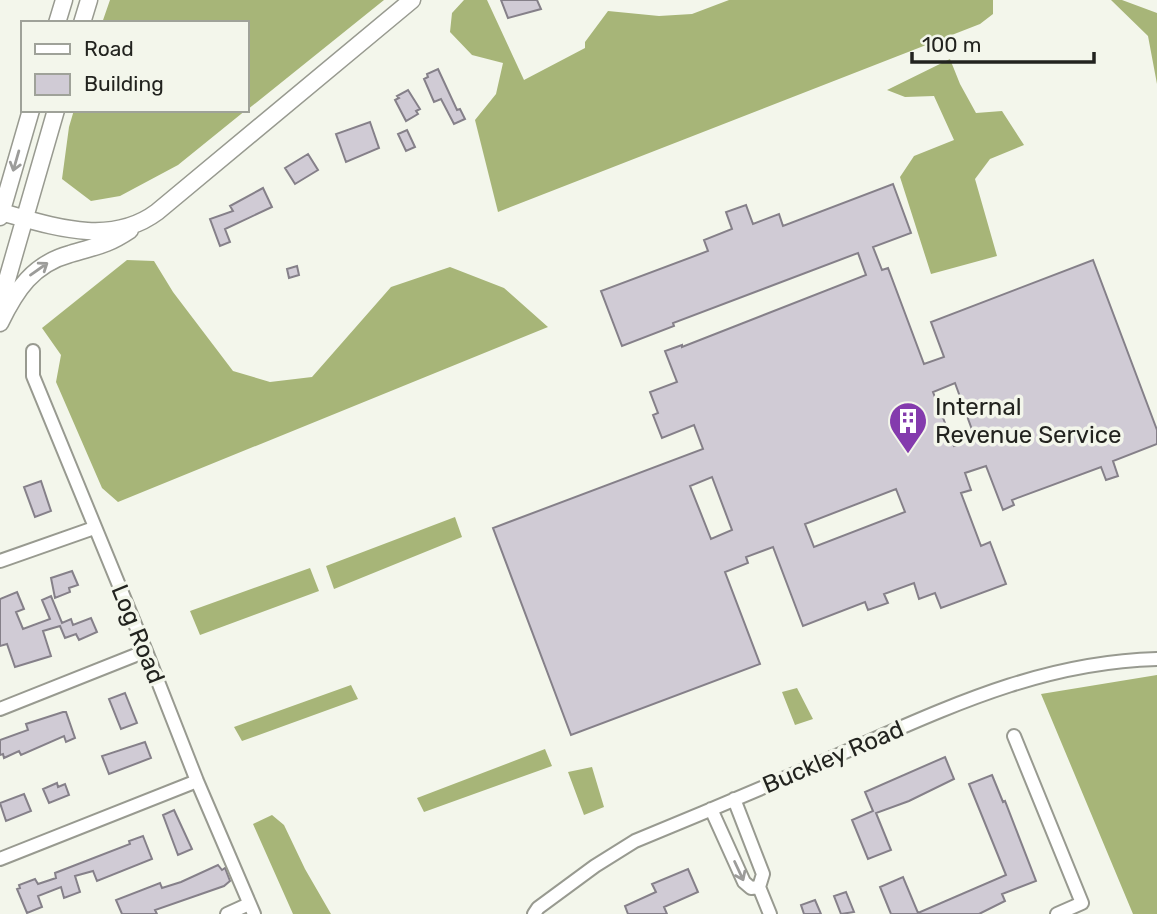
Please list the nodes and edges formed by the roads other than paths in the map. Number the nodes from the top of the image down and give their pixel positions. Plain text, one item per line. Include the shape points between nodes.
1 (64, 0) edge
2 (89, 0) edge
3 (412, 0) edge
4 (58, 21) edge
5 (83, 21) edge
6 (30, 112) edge
7 (55, 112) edge
8 (1, 214) edge
9 (24, 218) junction
10 (140, 223) junction
11 (0, 304) edge
12 (0, 323) edge
13 (33, 351) dead end
14 (94, 528) junction
15 (0, 561) edge
16 (146, 651) junction
17 (1157, 659) edge
18 (0, 709) edge
19 (1014, 736) dead end
20 (197, 781) junction
21 (734, 799) junction
22 (711, 809) junction
23 (0, 859) edge
24 (759, 887) junction
25 (252, 909) edge
26 (227, 914) edge
27 (534, 914) edge
28 (770, 914) edge
29 (1057, 914) edge

1 - 4 main road
2 - 5 main road
3 - 10 main road
6 -> 8 main road
7 - 9 main road
8 - 9 main road
9 - 10 main road via 90,232
9 - 11 main road
12 -> 10 main road via 18,289 38,269 63,256 111,243
13 - 14 street, Log Road via 33,376
14 - 15 street
14 - 16 street, Log Road
16 - 18 street
16 - 20 street, Log Road
17 - 21 street, Buckley Road via 1075,668 1008,684
19 - 29 street via 1082,903
20 - 23 street
20 - 25 street, Log Road
21 - 22 street, Buckley Road
21 - 24 street via 762,869
22 -> 24 street via 744,882
22 - 27 street, Buckley Road via 635,841
24 - 28 street
25 - 26 street

